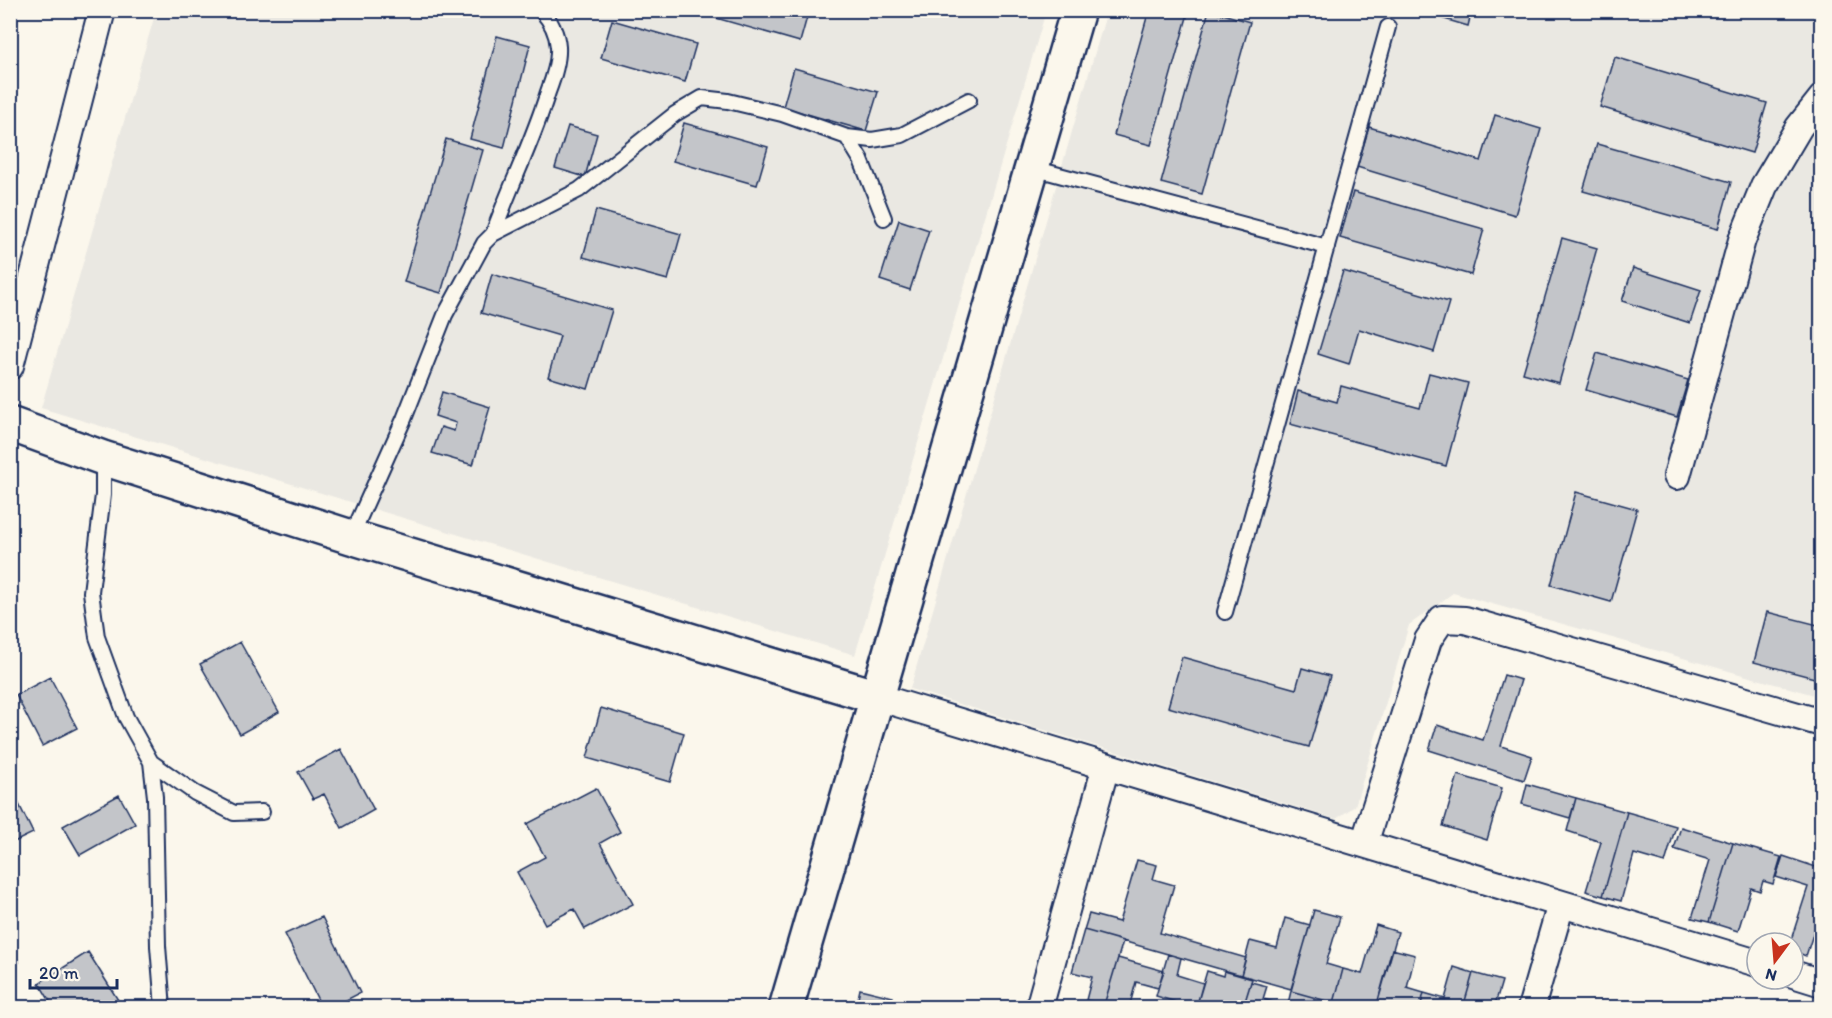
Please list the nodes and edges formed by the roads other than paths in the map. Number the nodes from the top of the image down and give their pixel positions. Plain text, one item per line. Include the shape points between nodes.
1 (102, 10) edge
2 (542, 10) edge
3 (1078, 10) edge
4 (1388, 27) dead end
5 (1821, 98) edge
6 (969, 100) dead end
7 (847, 137) junction
8 (1033, 168) junction
9 (884, 218) dead end
10 (493, 234) junction
11 (1327, 247) junction
12 (10, 366) edge
13 (10, 424) edge
14 (103, 458) junction
15 (1677, 476) dead end
16 (351, 537) junction
17 (1225, 612) dead end
18 (877, 697) junction
19 (1821, 723) edge
20 (151, 762) junction
21 (1106, 766) junction
22 (262, 812) dead end
23 (1364, 844) junction
24 (1561, 904) junction
25 (1745, 959) edge
26 (1805, 978) edge
27 (1821, 983) edge
28 (163, 1008) edge
29 (786, 1008) edge
30 (1039, 1008) edge
31 (1531, 1008) edge

1 - 12 street
2 - 10 lane via 556,33 559,50 536,131
3 - 8 street
4 - 11 lane
5 - 15 street via 1764,186 1742,240
6 - 7 lane via 902,135 872,140
7 - 9 lane via 861,160
7 - 10 lane via 782,114 702,98 675,114 579,190
8 - 11 lane
8 - 18 street
10 - 16 lane via 484,243 445,315
11 - 17 lane
13 - 14 street
14 - 16 street
14 - 20 lane via 103,495 91,592 97,638 126,717
16 - 18 street
18 - 21 street
18 - 29 street
19 - 23 street via 1465,620 1443,619 1428,640
20 - 22 lane via 195,793 234,813
20 - 28 lane
21 - 23 street
21 - 30 street
23 - 24 street
24 - 25 street
24 - 31 street
26 - 27 street

